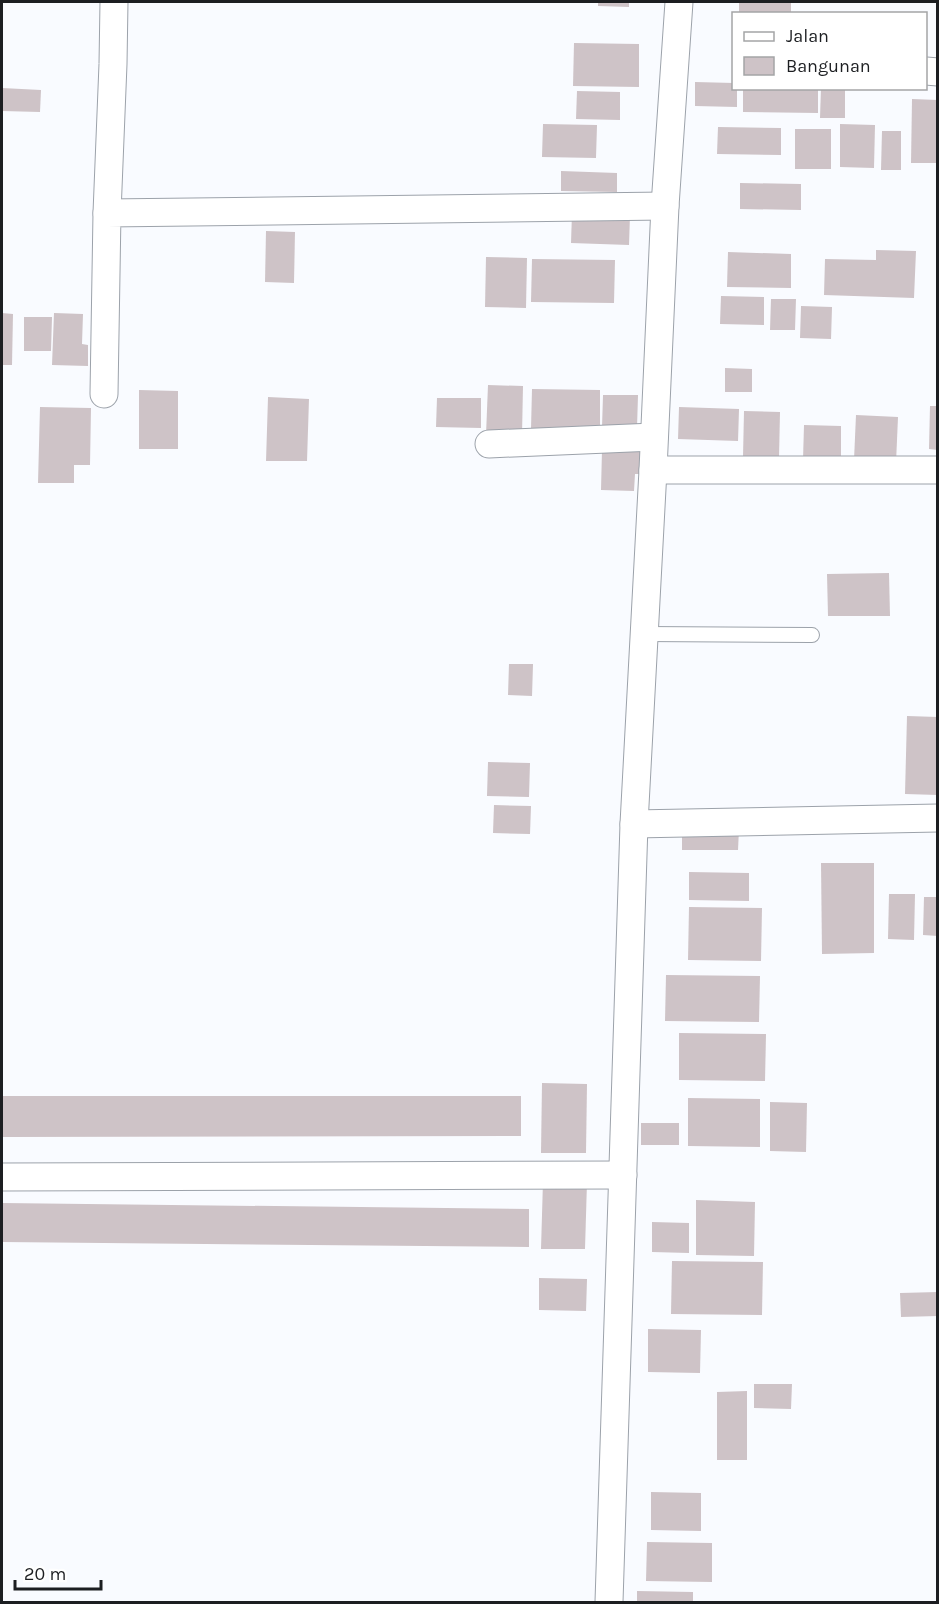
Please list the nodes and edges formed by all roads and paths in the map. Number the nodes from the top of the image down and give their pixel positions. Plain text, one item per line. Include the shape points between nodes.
1 (114, 2) edge
2 (679, 2) edge
3 (665, 206) junction
4 (107, 213) junction
5 (104, 394) dead end
6 (654, 437) junction
7 (489, 444) dead end
8 (653, 470) junction
9 (938, 470) edge
10 (644, 634) junction
11 (812, 635) dead end
12 (938, 818) edge
13 (634, 824) junction
14 (622, 1175) junction
15 (2, 1177) edge
16 (609, 1602) edge

1 - 4 street
2 - 3 street
3 - 4 street
3 - 6 street
4 - 5 street
6 - 7 street
6 - 8 street
8 - 9 street
8 - 10 street
10 - 11 lane
10 - 13 street
12 - 13 street
13 - 14 street
14 - 15 street
14 - 16 street

